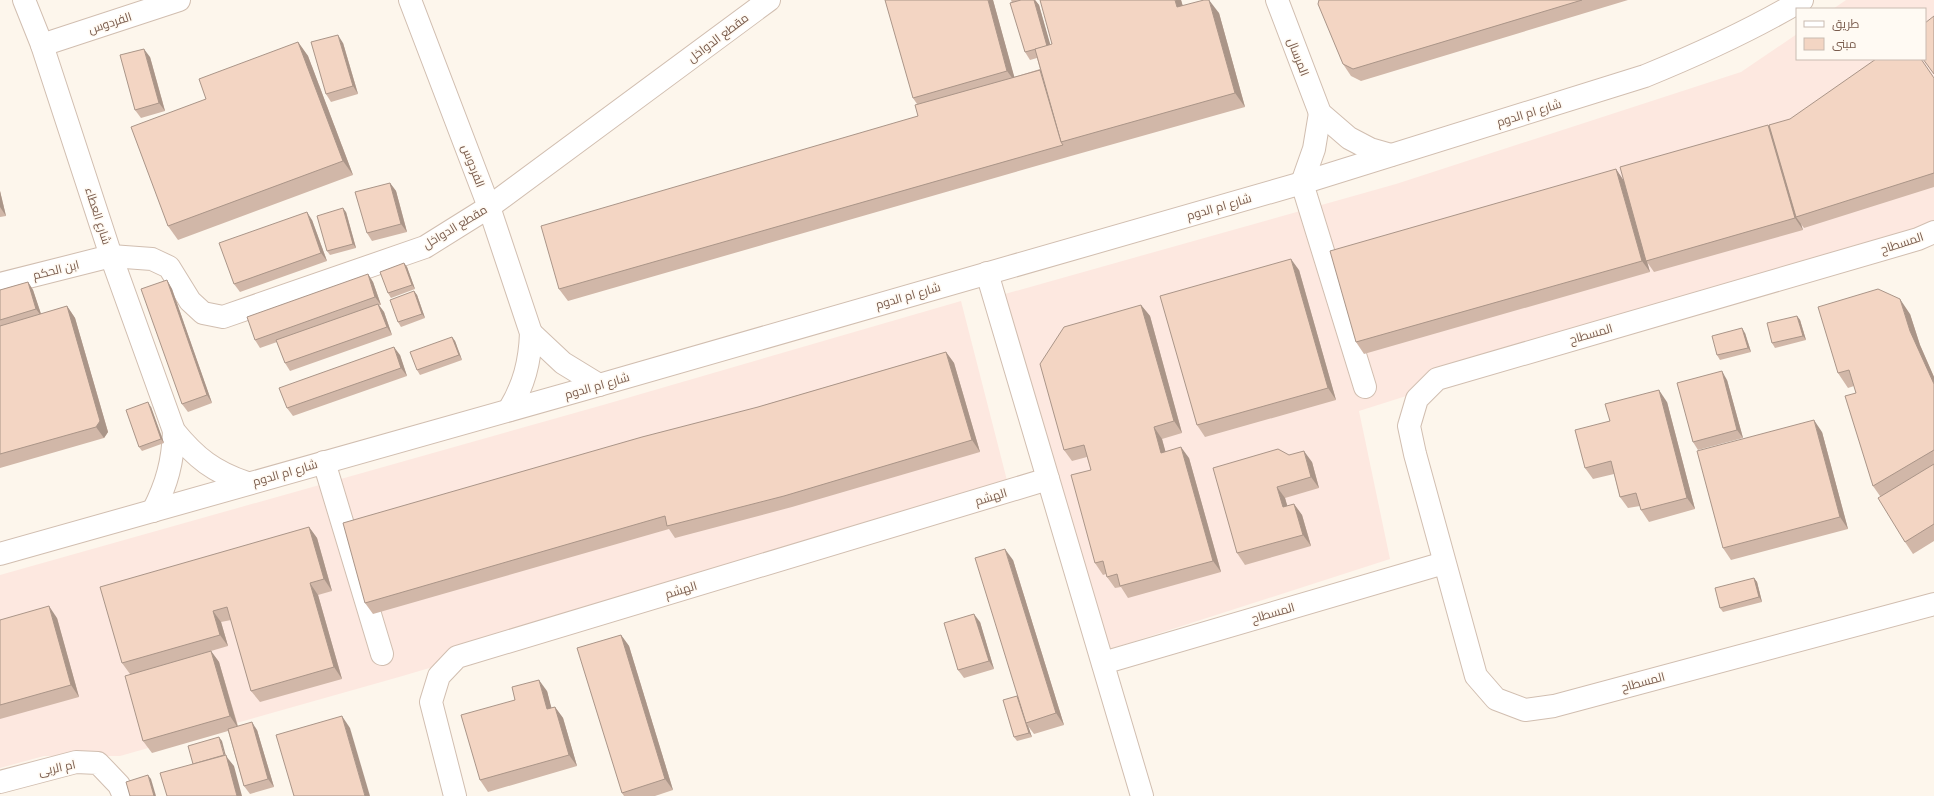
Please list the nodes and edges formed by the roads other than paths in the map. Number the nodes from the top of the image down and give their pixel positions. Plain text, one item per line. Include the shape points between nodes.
1 (24, 0) edge
2 (179, 0) edge
3 (410, 0) edge
4 (769, 0) edge
5 (1277, 0) edge
6 (1802, 0) edge
7 (42, 45) junction
8 (1320, 113) junction
9 (1391, 156) junction
10 (1302, 183) junction
11 (490, 207) junction
12 (1934, 232) edge
13 (111, 256) junction
14 (987, 273) junction
15 (0, 284) edge
16 (531, 333) junction
17 (599, 385) junction
18 (1365, 387) dead end
19 (509, 410) junction
20 (174, 431) junction
21 (324, 462) junction
22 (1048, 480) junction
23 (248, 483) junction
24 (153, 511) junction
25 (0, 554) edge
26 (1444, 563) junction
27 (1934, 604) edge
28 (382, 654) dead end
29 (1103, 663) junction
30 (0, 782) edge
31 (124, 796) edge
32 (455, 796) edge
33 (1142, 796) edge

1 - 7 street, شارع العطاء
2 - 7 street, الفردوس
3 - 11 street, الفردوس
4 - 11 street, مقطع الدواخل
5 - 8 street, المرسال
6 - 9 street, شارع ام الدوم via 1696,55 1645,76
7 - 13 street, شارع العطاء
8 - 9 street, المرسال via 1350,138 1370,149
8 - 10 street via 1314,149
9 - 10 street, شارع ام الدوم
10 - 14 street, شارع ام الدوم
10 - 18 street
11 - 13 street, مقطع الدواخل via 425,247 222,317 203,313 190,301 169,267 152,259
11 - 16 street, الفردوس
12 - 26 street, المسطاح via 1918,239 1437,379 1417,399 1409,426
13 - 15 street, ابن الحكم
13 - 20 street, شارع العطاء
14 - 17 street, شارع ام الدوم
14 - 22 street
16 - 17 street, الفردوس via 563,363
16 - 19 street, الفردوس via 526,374
17 - 19 street, شارع ام الدوم
19 - 21 street, شارع ام الدوم
20 - 23 street, شارع العطاء via 186,446 215,470
20 - 24 street, شارع العطاء via 170,471
21 - 23 street, شارع ام الدوم
21 - 28 street
22 - 29 street
22 - 32 street, الهشم via 457,657 439,676 432,702
23 - 24 street, شارع ام الدوم
24 - 25 street, شارع ام الدوم
26 - 27 street, المسطاح via 1476,676 1496,699 1525,710 1554,706
26 - 29 street, المسطاح
29 - 33 street
30 - 31 street, ام الربى via 76,762 98,763 119,785

